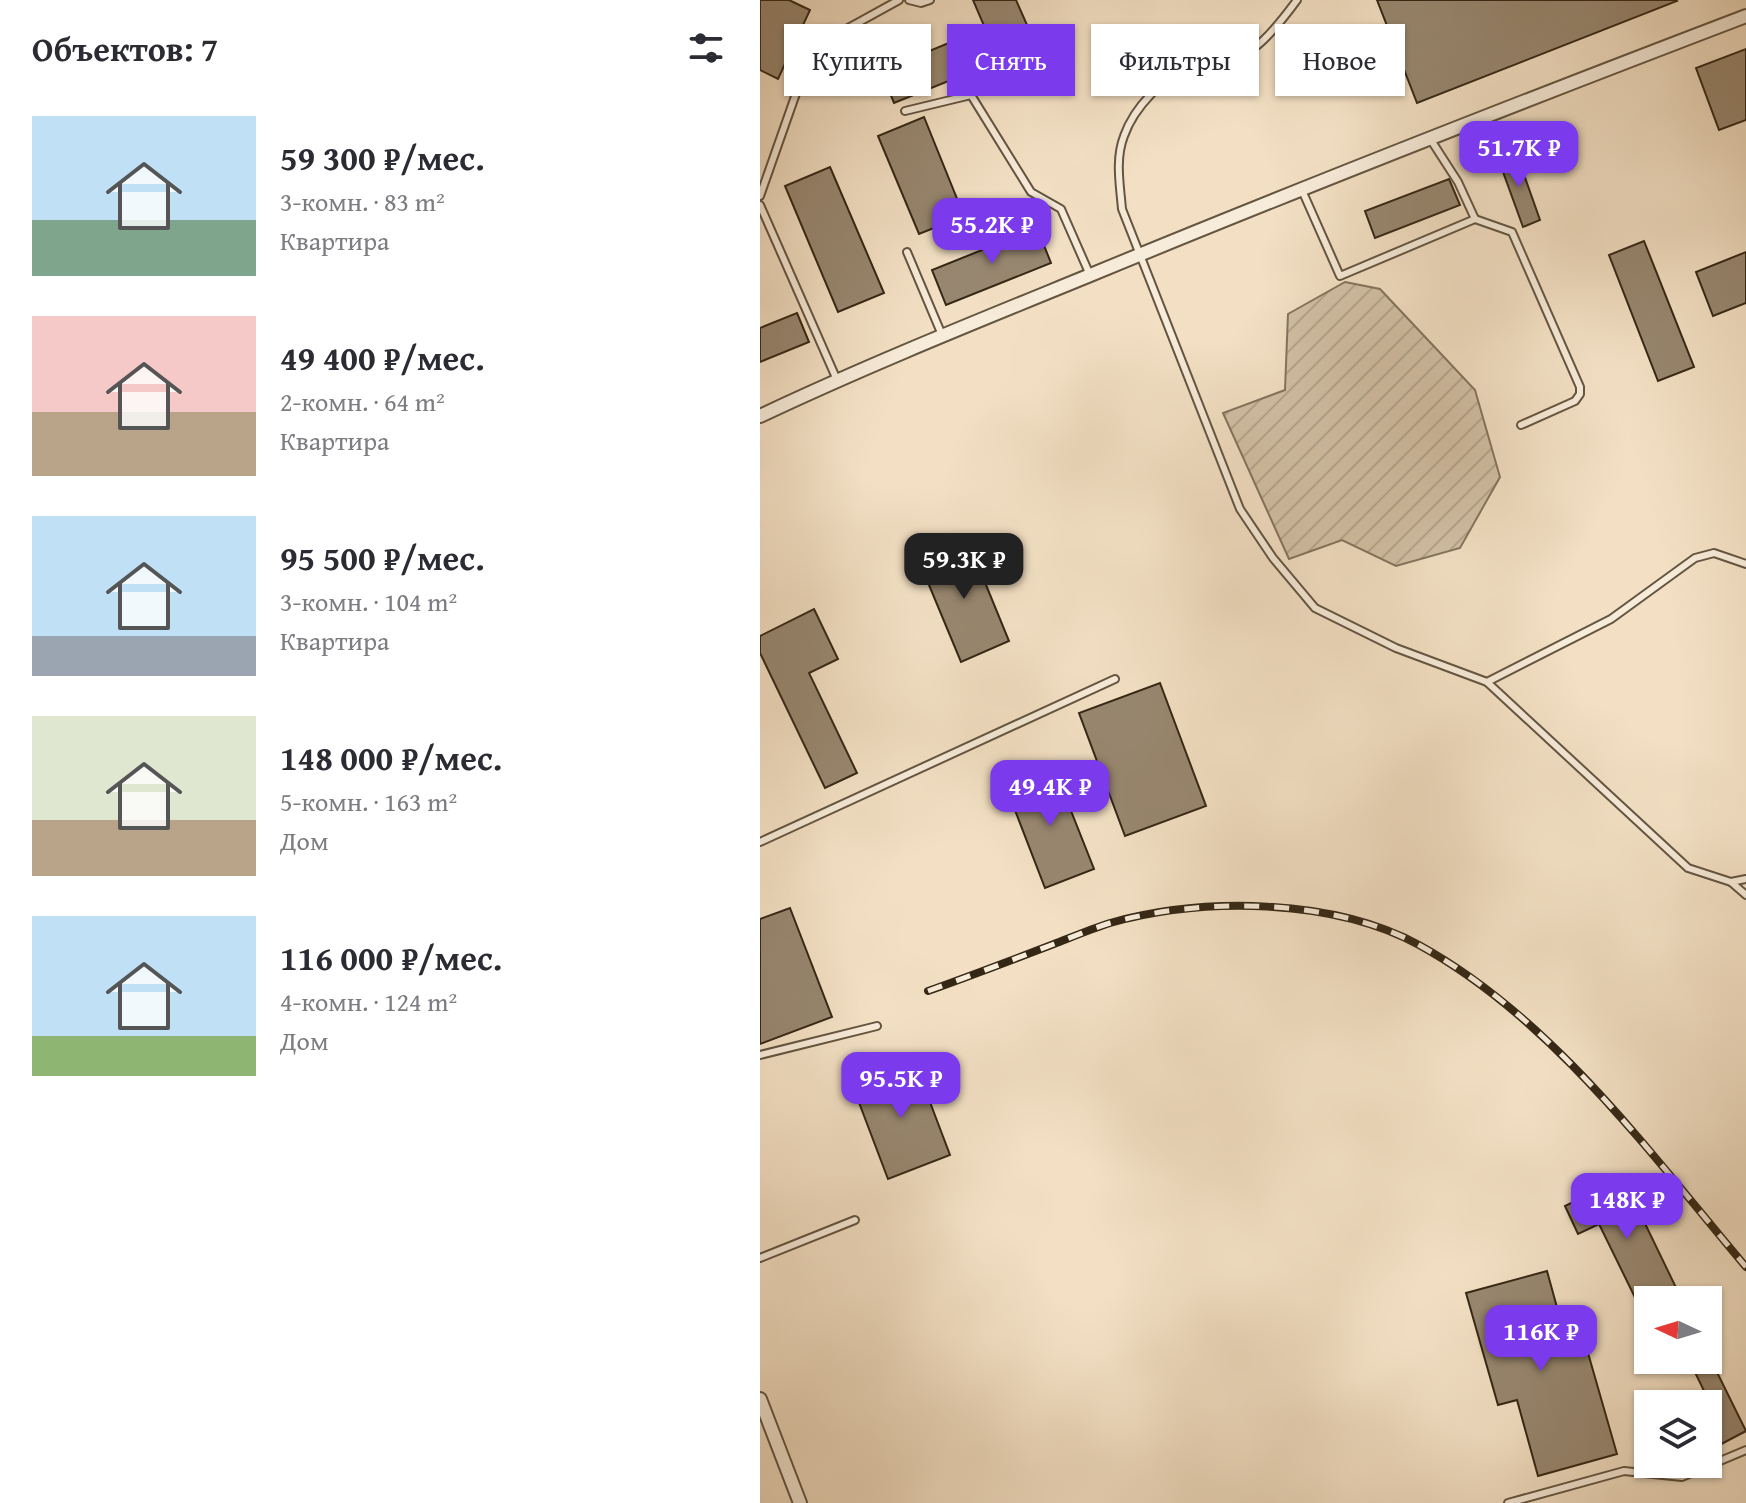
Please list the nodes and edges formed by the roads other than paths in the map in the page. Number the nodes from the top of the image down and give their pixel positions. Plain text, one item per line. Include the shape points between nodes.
1 (899, 0) edge
2 (909, 0) edge
3 (930, 0) edge
4 (1297, 0) edge
5 (1746, 16) edge
6 (905, 111) dead end
7 (1429, 137) junction
8 (1301, 188) junction
9 (760, 196) edge
10 (760, 205) edge
11 (1475, 219) junction
12 (907, 252) dead end
13 (1139, 254) junction
14 (1090, 275) junction
15 (942, 335) junction
16 (837, 380) junction
17 (760, 416) edge
18 (1521, 425) dead end
19 (1746, 564) edge
20 (1115, 679) dead end
21 (1487, 682) junction
22 (760, 842) edge
23 (1746, 879) edge
24 (1731, 882) junction
25 (1746, 895) edge
26 (877, 1026) dead end
27 (760, 1055) edge
28 (855, 1220) dead end
29 (760, 1258) edge
30 (760, 1399) edge
31 (1746, 1450) edge
32 (800, 1503) edge
33 (1508, 1503) edge

1 - 9 lane via 812,48
2 - 3 lane
4 - 13 lane via 1251,50 1191,65 1142,104 1124,135 1118,170 1122,209
5 - 7 street
6 - 14 lane via 971,95 1031,192 1061,209
7 - 8 street
7 - 11 lane
8 - 11 lane via 1340,276
8 - 13 street
10 - 16 lane
11 - 18 lane via 1512,232 1580,387 1575,401
12 - 15 lane
13 - 14 street
13 - 21 lane via 1240,509 1273,558 1315,608 1396,648
14 - 15 street
15 - 16 street
16 - 17 street
19 - 21 lane via 1714,553 1695,558 1611,619
20 - 22 lane
21 - 24 lane via 1688,868
23 - 24 lane
24 - 25 lane
26 - 27 lane
28 - 29 lane
30 - 32 street
31 - 33 lane via 1682,1477 1624,1471

